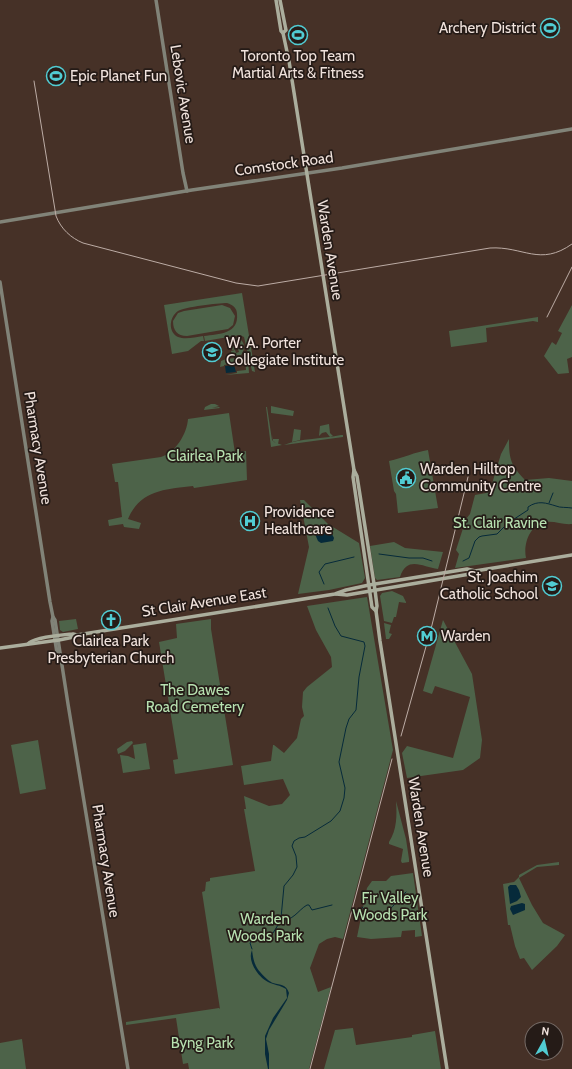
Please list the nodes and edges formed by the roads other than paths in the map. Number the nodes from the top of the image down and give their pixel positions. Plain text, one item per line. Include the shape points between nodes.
1 (156, 0) edge
2 (276, 0) edge
3 (280, 0) edge
4 (284, 33) junction
5 (572, 129) edge
6 (305, 173) junction
7 (187, 191) junction
8 (0, 222) edge
9 (0, 282) edge
10 (354, 470) junction
11 (572, 555) edge
12 (475, 571) junction
13 (374, 585) junction
14 (369, 586) junction
15 (375, 590) junction
16 (370, 592) junction
17 (334, 594) junction
18 (376, 612) junction
19 (57, 638) junction
20 (0, 648) edge
21 (128, 1069) edge
22 (447, 1069) edge

1 - 7 street, Lebovic Avenue
2 - 4 main road, Warden Avenue via 281,31
3 - 4 main road, Warden Avenue via 286,30
4 - 6 main road, Warden Avenue
5 - 6 street, Comstock Road
6 - 7 street, Comstock Road
6 - 10 main road, Warden Avenue
7 - 8 street, Comstock Road
9 - 19 street, Pharmacy Avenue via 52,621
10 - 13 main road, Warden Avenue
10 - 14 main road, Warden Avenue
11 - 12 main road, St Clair Avenue East
12 - 13 main road, St Clair Avenue East via 467,569
12 - 15 main road, St Clair Avenue East via 470,574
13 - 14 main road, St Clair Avenue East
13 - 15 main road, Warden Avenue
14 - 16 main road, Warden Avenue
14 - 17 main road, St Clair Avenue East
15 - 16 main road, St Clair Avenue East
15 - 18 main road, Warden Avenue
16 - 17 main road, St Clair Avenue East
16 - 18 main road, Warden Avenue via 372,607
17 - 19 main road, St Clair Avenue East
18 - 22 main road, Warden Avenue
19 - 20 main road, St Clair Avenue East
19 - 21 street, Pharmacy Avenue

